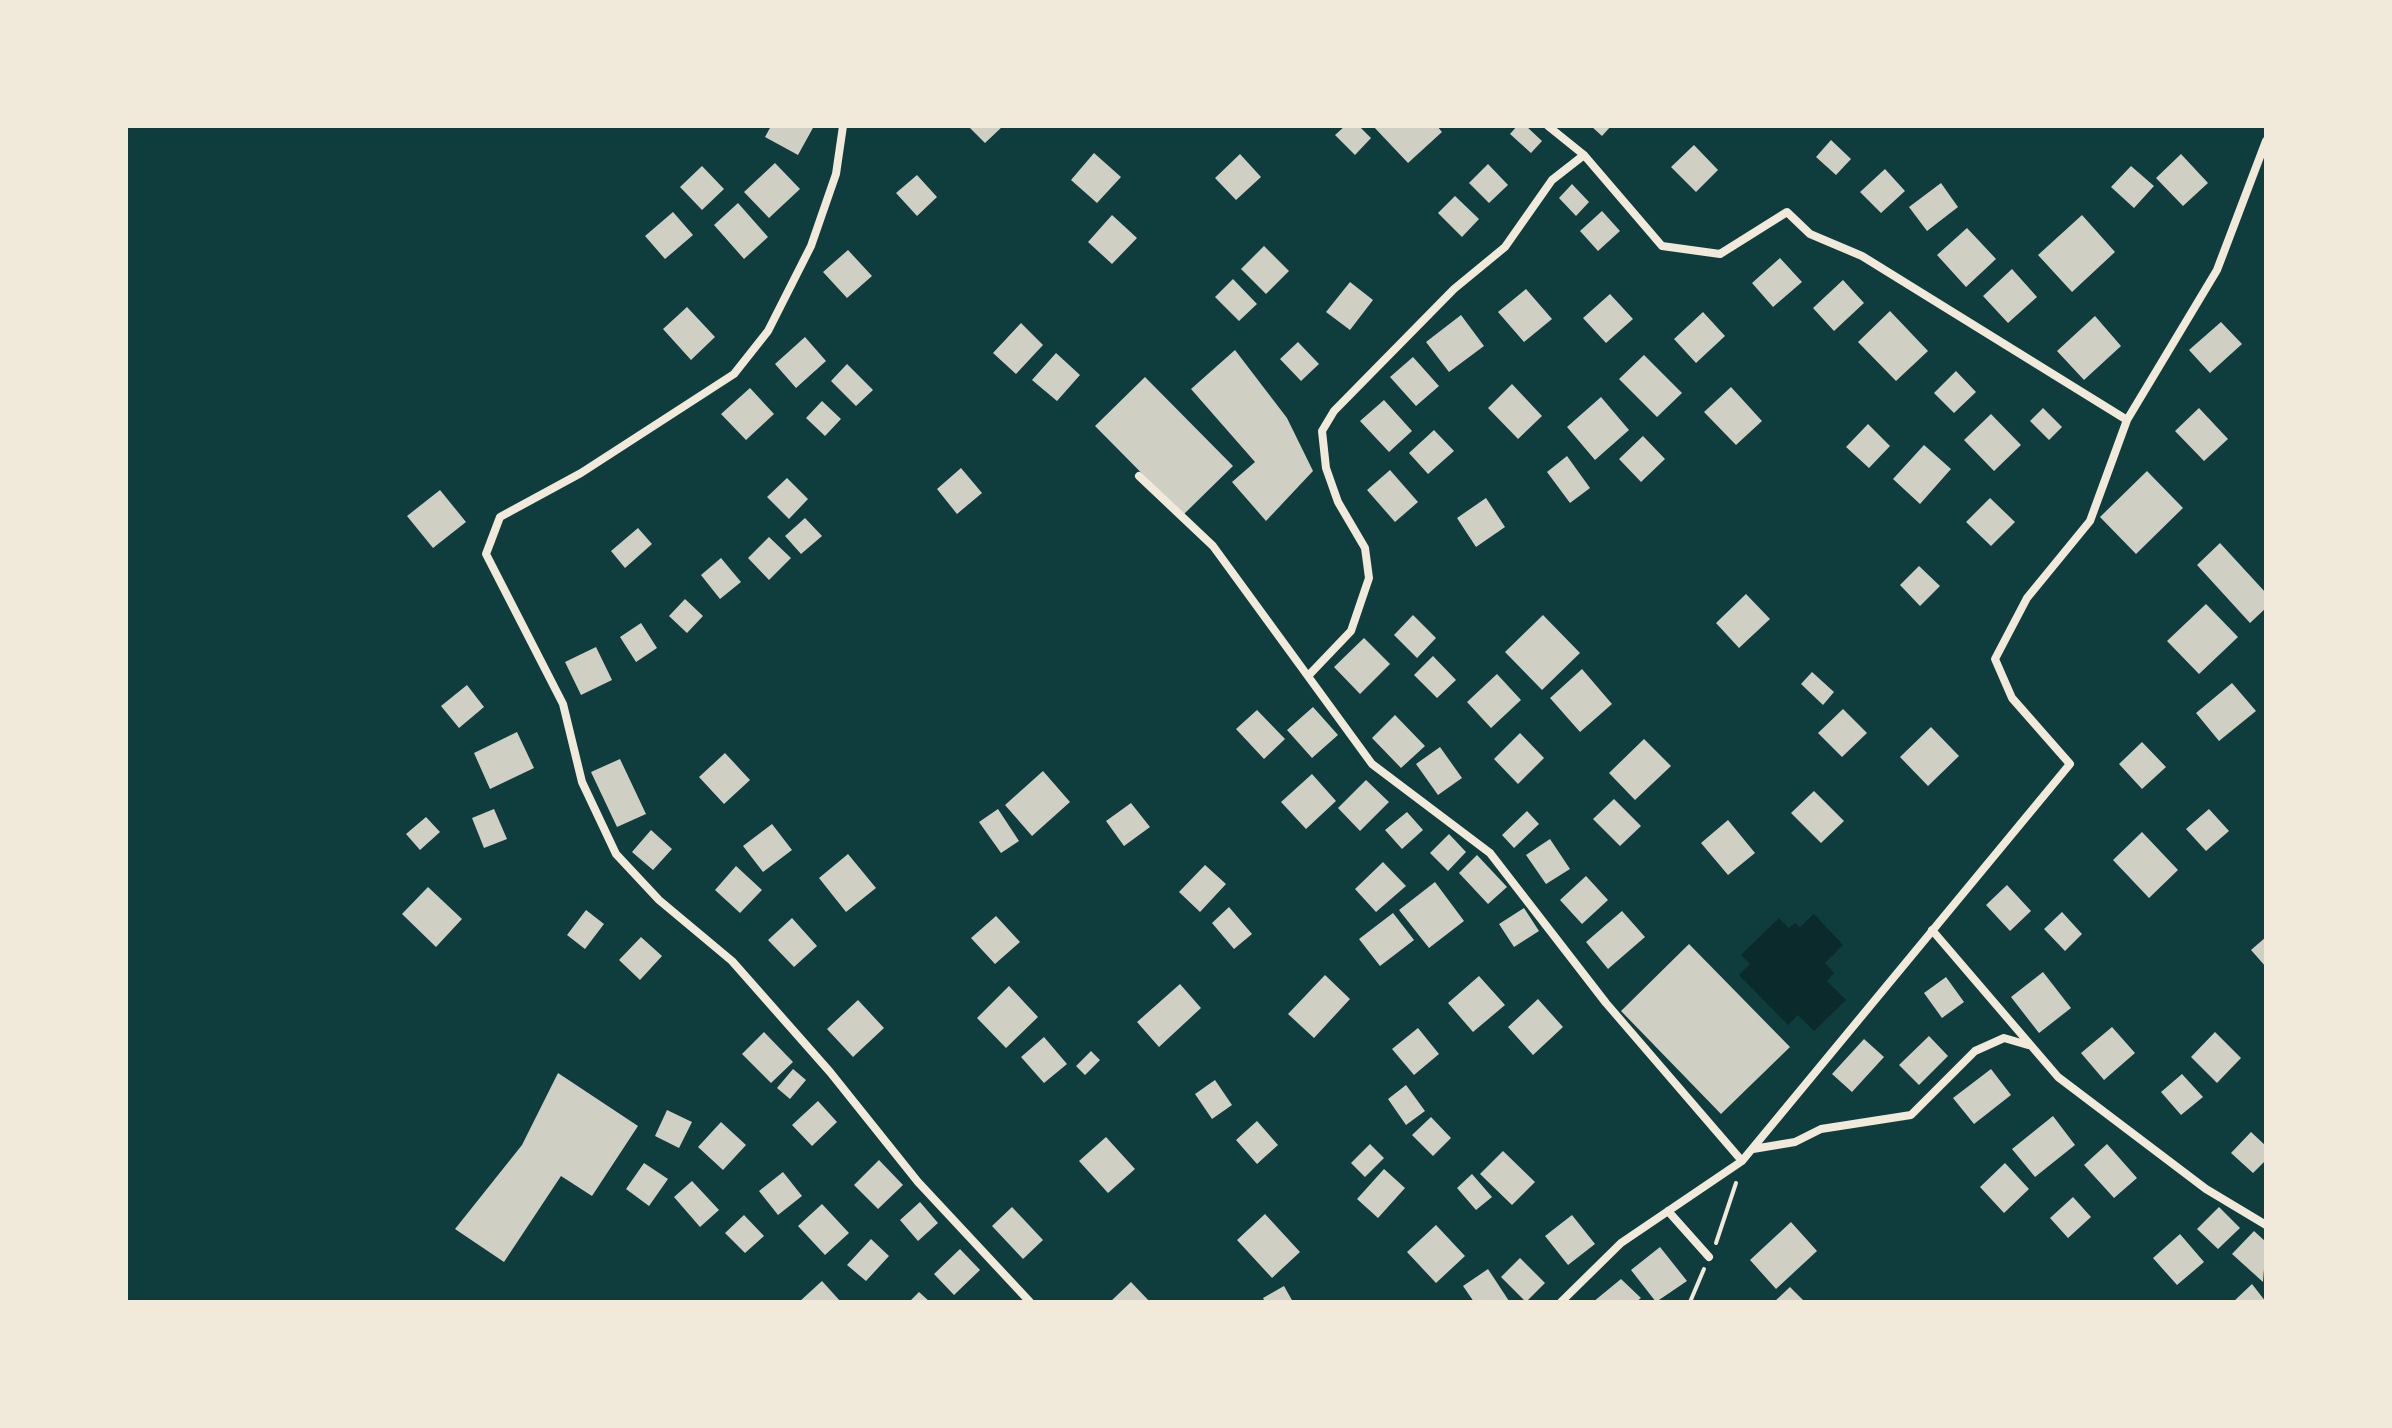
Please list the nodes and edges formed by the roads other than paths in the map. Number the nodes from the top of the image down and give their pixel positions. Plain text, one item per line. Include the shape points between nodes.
1 (843, 126) edge
2 (1548, 126) edge
3 (2266, 141) edge
4 (1584, 155) junction
5 (2127, 420) junction
6 (1139, 476) dead end
7 (1308, 676) junction
8 (1932, 930) junction
9 (2031, 1045) junction
10 (1752, 1149) junction
11 (1742, 1161) junction
12 (1668, 1211) junction
13 (2266, 1225) edge
14 (1709, 1257) road end
15 (1030, 1302) edge
16 (1561, 1302) edge

1 - 15 street via 836,174 811,246 768,331 734,374 581,473 500,517 486,554 563,704 582,782 616,854 659,900 732,961 918,1182
2 - 4 street
3 - 5 street via 2217,270
4 - 5 street via 1662,246 1720,254 1787,212 1810,234 1862,256
4 - 7 street via 1552,180 1505,247 1454,289 1334,411 1322,431 1326,468 1338,502 1365,548 1369,578 1351,631
5 - 8 street via 2090,521 2027,598 1995,659 2012,698 2070,764
6 - 7 street via 1213,546
7 - 11 street via 1372,764 1490,853 1606,1003
8 - 9 street
8 - 10 street
9 - 10 street via 2004,1038 1975,1051 1911,1115 1821,1129 1795,1142
9 - 13 street via 2058,1077 2206,1189
10 - 11 street
11 - 12 street
12 - 14 street
12 - 16 street via 1621,1243

